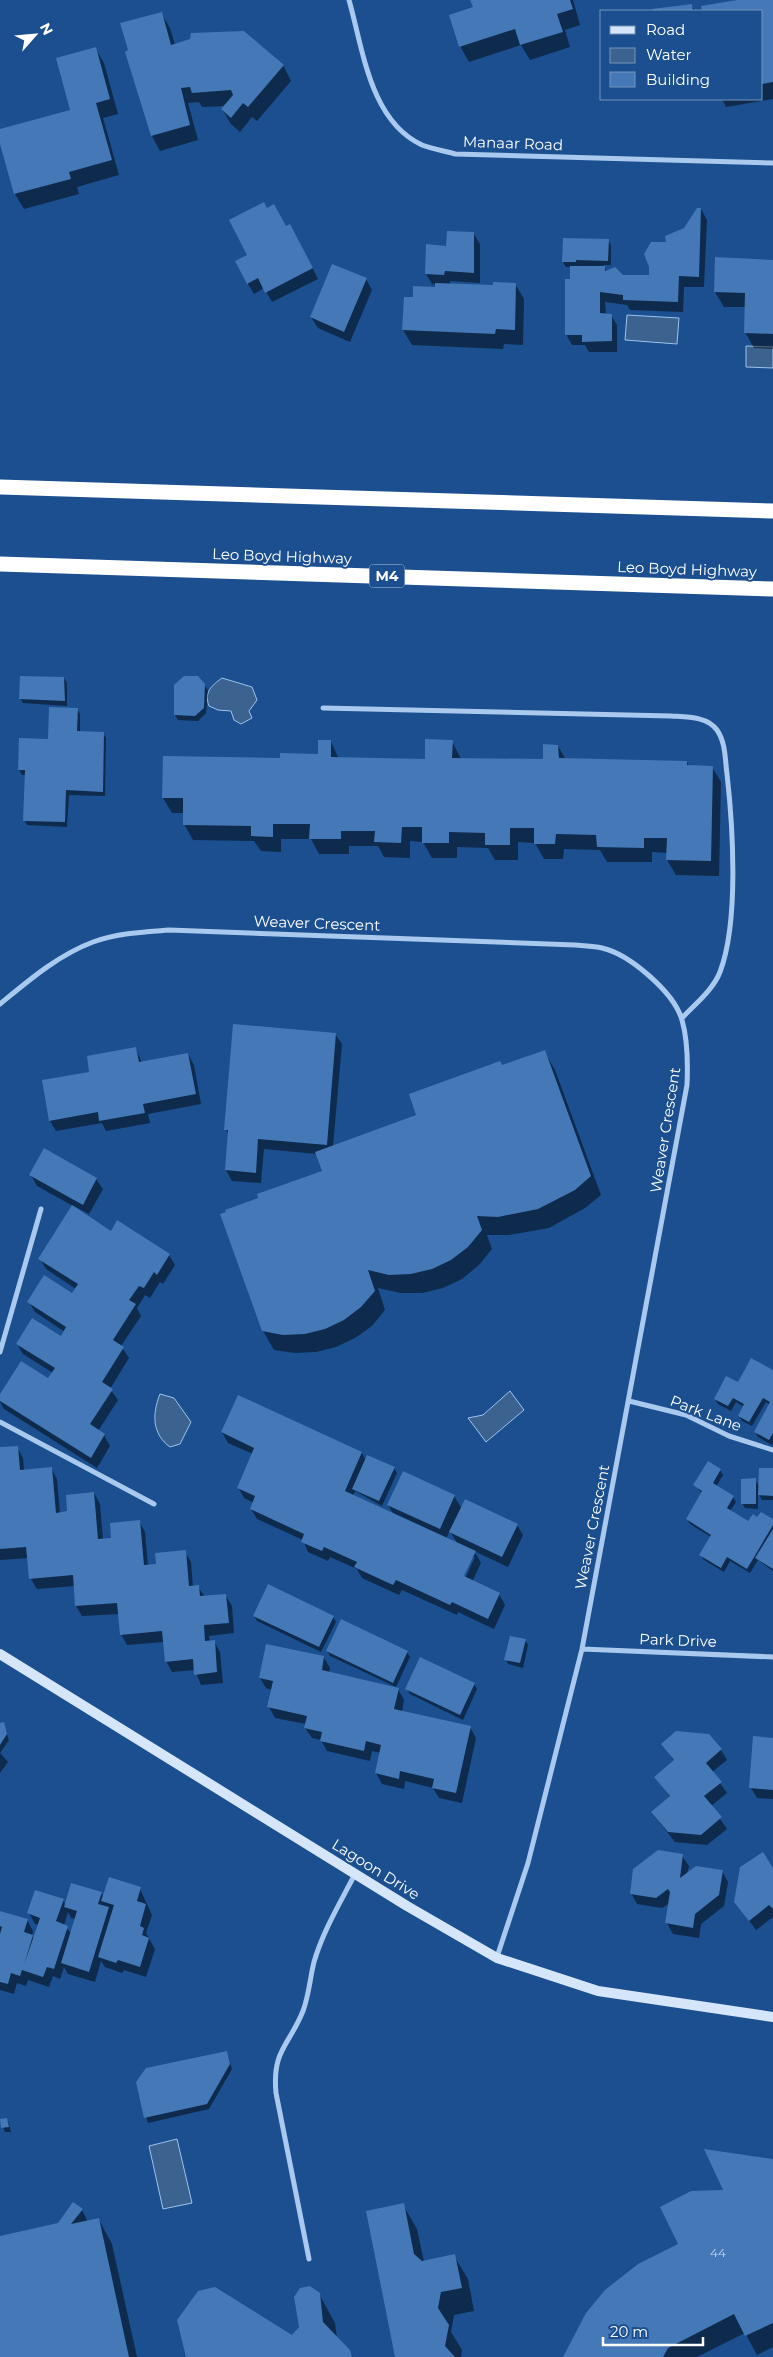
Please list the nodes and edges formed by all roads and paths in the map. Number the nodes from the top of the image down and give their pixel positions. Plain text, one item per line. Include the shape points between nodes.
1 (349, 0) edge
2 (773, 163) edge
3 (0, 487) edge
4 (773, 511) edge
5 (0, 564) edge
6 (773, 589) edge
7 (323, 708) dead end
8 (0, 1004) edge
9 (682, 1018) junction
10 (41, 1209) dead end
11 (0, 1352) edge
12 (629, 1401) junction
13 (0, 1422) edge
14 (773, 1450) edge
15 (154, 1504) dead end
16 (582, 1649) junction
17 (0, 1654) edge
18 (773, 1657) edge
19 (356, 1874) junction
20 (497, 1958) junction
21 (773, 2017) edge
22 (309, 2259) dead end

1 - 2 street, Manaar Road via 381,105 397,128 422,145 456,154
3 - 4 highway
5 - 6 highway, Leo Boyd Highway / M4
7 - 9 street via 692,717 706,721 716,729 723,742 732,818 730,916 720,972 708,991
8 - 9 street, Weaver Crescent via 61,958 92,942 127,933 169,930 603,948 632,962 663,989
9 - 12 street, Weaver Crescent via 688,1085
10 - 11 street
12 - 14 street, Park Lane via 686,1415 729,1436
12 - 16 street, Weaver Crescent
13 - 15 street
16 - 18 street, Park Drive
16 - 20 street, Weaver Crescent via 528,1863
17 - 19 street, Lagoon Drive
19 - 20 street, Lagoon Drive
19 - 22 street via 325,1932 303,2010 279,2054 274,2072
20 - 21 street, Lagoon Drive via 598,1991

